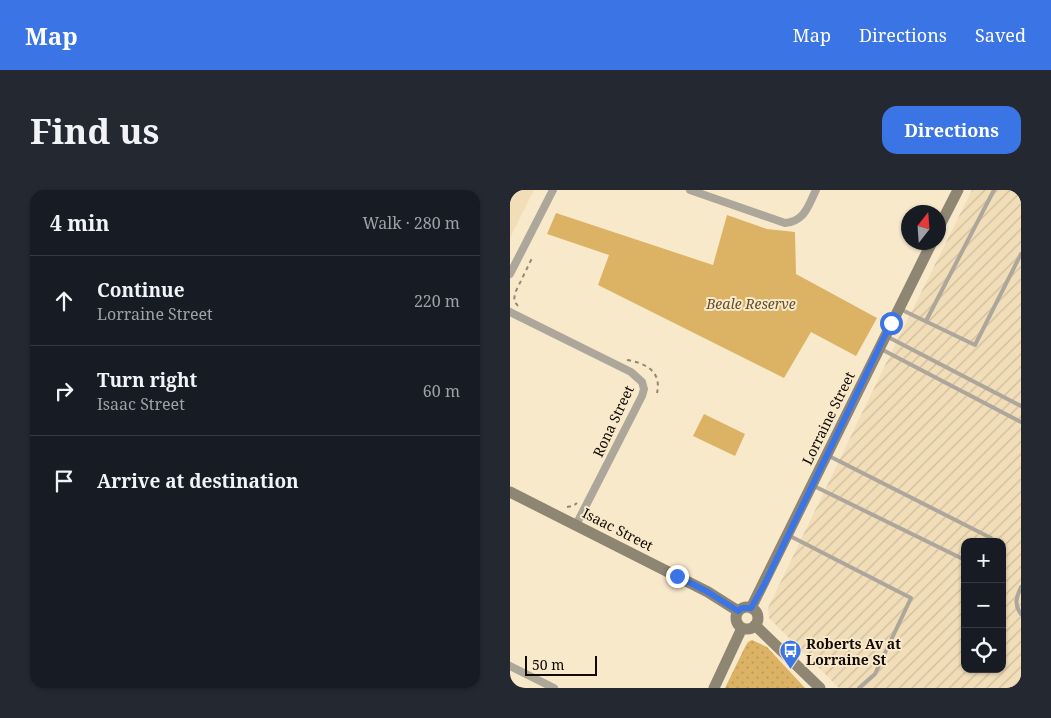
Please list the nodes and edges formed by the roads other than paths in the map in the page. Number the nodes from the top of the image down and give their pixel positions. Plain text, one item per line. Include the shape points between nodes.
1 (553, 190) edge
2 (690, 190) edge
3 (816, 190) edge
4 (958, 190) edge
5 (994, 190) edge
6 (946, 213) edge
7 (928, 250) edge
8 (1021, 254) edge
9 (510, 274) edge
10 (899, 308) junction
11 (510, 312) edge
12 (926, 321) junction
13 (885, 336) junction
14 (879, 348) junction
15 (1021, 406) edge
16 (1021, 422) edge
17 (827, 455) junction
18 (812, 485) junction
19 (510, 492) edge
20 (576, 525) junction
21 (788, 536) junction
22 (991, 538) edge
23 (961, 558) edge
24 (1021, 587) edge
25 (751, 608) junction
26 (738, 611) junction
27 (1021, 614) edge
28 (755, 625) junction
29 (742, 628) junction
30 (510, 666) edge
31 (554, 688) edge
32 (714, 688) edge
33 (820, 688) edge
34 (859, 688) edge

1 - 9 street
2 - 3 street via 785,224 801,217
4 - 6 street
5 - 12 lane
7 - 10 street, Lorraine Street
8 - 12 lane via 975,345
10 - 12 lane
10 - 13 street, Lorraine Street
11 - 20 street, Rona Street via 630,372 642,382 642,396
13 - 14 street, Lorraine Street
13 - 15 lane
14 - 16 lane
14 - 17 street, Lorraine Street
17 - 18 street, Lorraine Street
17 - 22 lane
18 - 21 street, Lorraine Street
18 - 23 lane
19 - 20 street, Isaac Street
20 - 26 street, Isaac Street via 708,592
21 - 25 street, Lorraine Street
21 - 34 lane via 911,598 875,674
24 - 27 lane via 1016,603
25 - 26 street
25 - 28 street via 758,616
26 - 29 street via 736,621
28 - 29 street via 749,629
28 - 33 street
29 - 32 street
30 - 31 street

